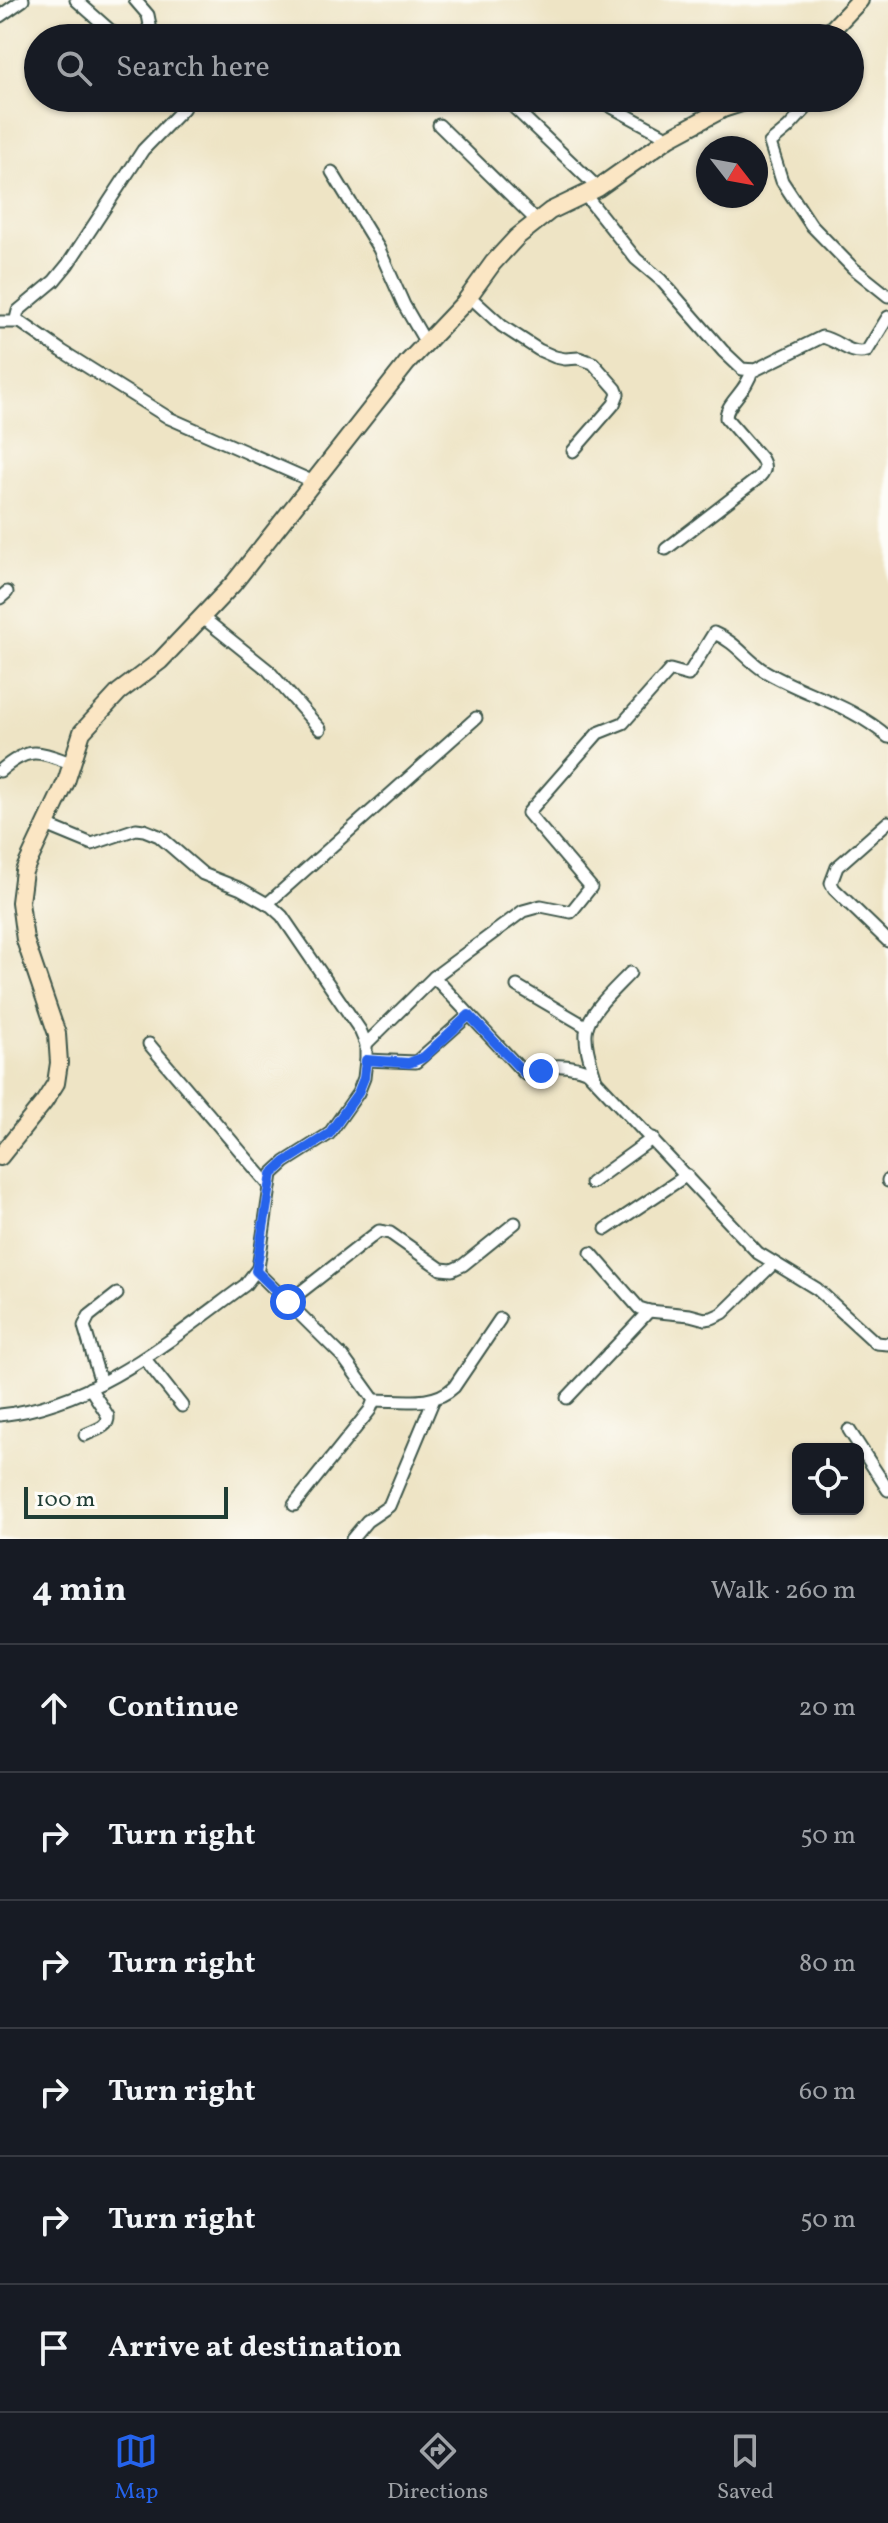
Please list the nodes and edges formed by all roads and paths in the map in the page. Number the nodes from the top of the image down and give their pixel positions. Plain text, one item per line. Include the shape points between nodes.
1 (23, 0) edge
2 (76, 0) edge
3 (135, 0) edge
4 (860, 0) edge
5 (0, 16) edge
6 (103, 24) edge
7 (150, 24) edge
8 (837, 24) edge
9 (180, 112) edge
10 (517, 112) edge
11 (621, 112) edge
12 (717, 112) edge
13 (803, 112) edge
14 (439, 125) dead end
15 (669, 138) junction
16 (332, 172) dead end
17 (592, 191) junction
18 (537, 221) junction
19 (469, 296) junction
20 (888, 296) edge
21 (888, 317) edge
22 (0, 322) edge
23 (18, 322) junction
24 (426, 343) junction
25 (752, 370) junction
26 (573, 451) dead end
27 (314, 482) junction
28 (666, 549) dead end
29 (202, 617) junction
30 (476, 718) dead end
31 (320, 729) dead end
32 (888, 737) edge
33 (71, 763) junction
34 (0, 771) edge
35 (888, 822) edge
36 (46, 825) junction
37 (267, 904) junction
38 (888, 941) edge
39 (630, 973) dead end
40 (434, 977) junction
41 (517, 986) dead end
42 (469, 1015) junction
43 (587, 1027) junction
44 (149, 1044) dead end
45 (366, 1044) junction
46 (366, 1060) junction
47 (595, 1078) junction
48 (653, 1138) junction
49 (0, 1157) edge
50 (687, 1175) junction
51 (591, 1183) dead end
52 (269, 1185) junction
53 (515, 1223) dead end
54 (606, 1229) dead end
55 (591, 1253) dead end
56 (774, 1263) junction
57 (256, 1271) junction
58 (117, 1294) dead end
59 (288, 1302) junction
60 (649, 1311) junction
61 (500, 1319) dead end
62 (888, 1344) edge
63 (145, 1359) junction
64 (95, 1386) junction
65 (567, 1398) dead end
66 (374, 1400) junction
67 (433, 1401) junction
68 (182, 1406) dead end
69 (0, 1415) edge
70 (849, 1430) dead end
71 (85, 1435) dead end
72 (888, 1490) edge
73 (294, 1505) dead end
74 (352, 1539) edge

1 - 5 street
2 - 6 street
3 - 7 street
4 - 8 street
9 - 23 street via 143,150 68,264 18,311
10 - 17 street
11 - 15 street
12 - 15 street
13 - 20 street via 770,143 782,181 811,225
14 - 18 street
15 - 17 street
16 - 24 street via 379,249
17 - 18 street
17 - 25 street via 636,259 733,362
18 - 19 street via 493,263
19 - 24 street
19 - 26 street via 539,350 593,363 616,389 614,404
21 - 25 street via 863,353 822,337
22 - 23 street
23 - 27 street via 144,405
24 - 27 street
25 - 28 street via 726,418 765,470
27 - 29 street
29 - 31 street via 268,670
29 - 33 street via 93,719 82,732
30 - 37 street
32 - 40 street via 850,709 762,669 729,639 714,633 688,675 670,670 623,723 598,733 528,813 591,887 571,912 541,906 523,911
33 - 34 street via 37,751
33 - 36 street
35 - 38 street via 837,867 831,883
36 - 37 street via 92,844 144,830 159,836 203,874
36 - 49 street via 24,871 20,902 25,940 57,1034 59,1063 56,1083
37 - 45 street via 282,916
39 - 43 street
40 - 42 street
40 - 45 street
41 - 43 street
42 - 46 street via 416,1062
42 - 47 street via 525,1074 554,1066 582,1069
43 - 47 street
44 - 52 street
45 - 46 street
46 - 52 street via 358,1093 329,1134 278,1167
47 - 48 street
48 - 50 street
48 - 51 street
50 - 54 street
50 - 56 street via 758,1253
52 - 57 street
53 - 59 street via 452,1270 441,1269 390,1233 379,1231
55 - 60 street via 639,1308
56 - 60 street via 712,1318
56 - 62 street via 817,1289 876,1343
57 - 59 street
57 - 63 street via 245,1285
58 - 64 street via 84,1326
59 - 66 street via 343,1357
60 - 65 street
61 - 67 street via 454,1387
63 - 64 street
63 - 68 street
64 - 69 street via 28,1412
64 - 71 street via 108,1421
66 - 67 street
66 - 73 street
67 - 74 street via 389,1506
70 - 72 street

